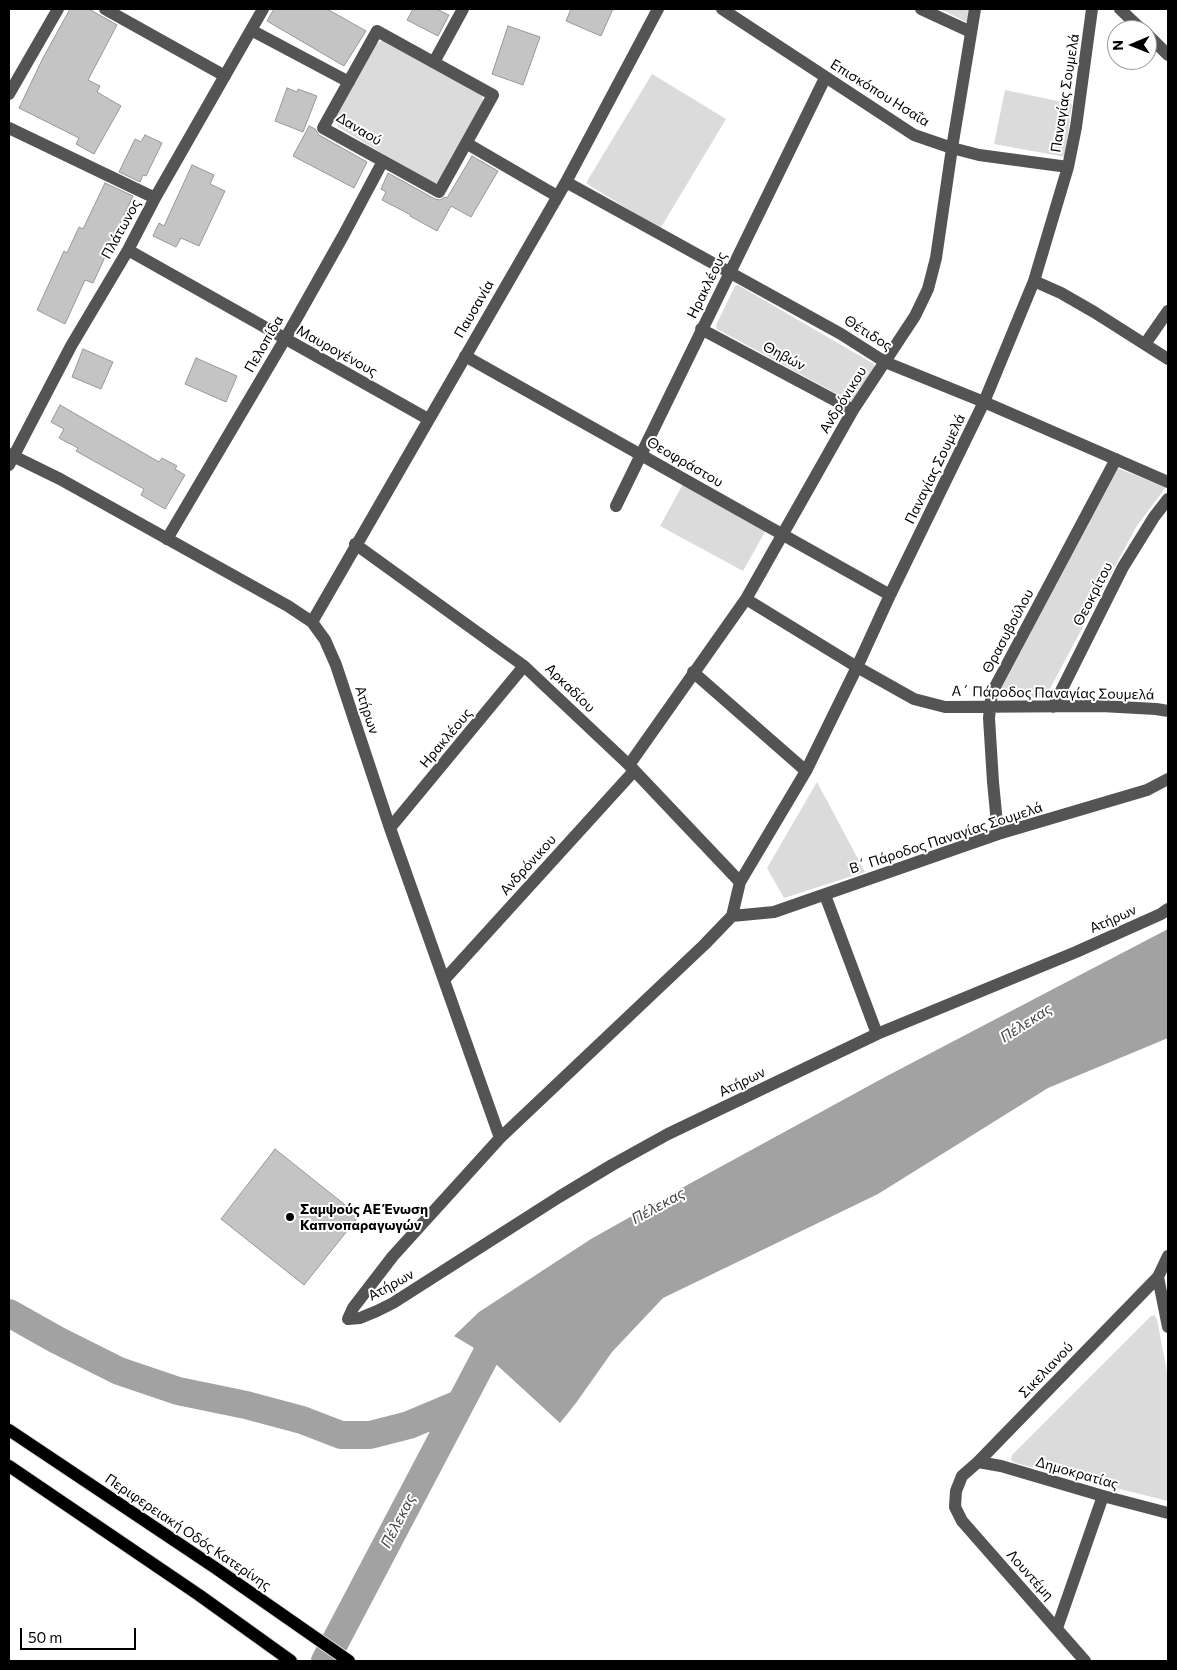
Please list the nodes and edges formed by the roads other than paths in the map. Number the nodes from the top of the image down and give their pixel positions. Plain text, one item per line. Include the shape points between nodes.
1 (58, 9) edge
2 (105, 9) edge
3 (263, 9) edge
4 (463, 9) edge
5 (658, 9) edge
6 (722, 9) edge
7 (921, 9) edge
8 (975, 9) edge
9 (1092, 9) edge
10 (1120, 9) edge
11 (1132, 20) edge
12 (251, 30) junction
13 (971, 32) junction
14 (1157, 44) edge
15 (1168, 54) edge
16 (434, 62) junction
17 (225, 76) junction
18 (826, 78) junction
19 (349, 82) junction
20 (9, 94) edge
21 (9, 128) edge
22 (466, 143) junction
23 (952, 148) junction
24 (383, 162) junction
25 (1068, 167) junction
26 (566, 182) junction
27 (557, 196) junction
28 (155, 198) junction
29 (128, 250) junction
30 (730, 272) junction
31 (1034, 281) junction
32 (1168, 311) edge
33 (702, 329) junction
34 (285, 339) junction
35 (1146, 344) junction
36 (464, 356) junction
37 (1168, 359) edge
38 (885, 362) junction
39 (984, 402) junction
40 (853, 410) junction
41 (428, 419) junction
42 (641, 454) junction
43 (10, 458) edge
44 (1116, 459) junction
45 (1168, 482) edge
46 (1168, 499) edge
47 (616, 506) dead end
48 (781, 534) junction
49 (167, 539) junction
50 (355, 544) junction
51 (890, 595) junction
52 (746, 599) junction
53 (312, 622) junction
54 (524, 666) junction
55 (857, 667) junction
56 (694, 672) junction
57 (990, 706) junction
58 (1053, 707) junction
59 (1168, 712) edge
60 (631, 768) junction
61 (806, 771) junction
62 (1168, 779) edge
63 (390, 828) junction
64 (998, 834) junction
65 (740, 882) junction
66 (825, 894) junction
67 (1168, 909) edge
68 (732, 916) junction
69 (444, 980) junction
70 (877, 1034) junction
71 (500, 1138) junction
72 (1168, 1256) edge
73 (1158, 1277) junction
74 (1168, 1327) edge
75 (9, 1430) edge
76 (978, 1462) junction
77 (9, 1466) edge
78 (1103, 1496) junction
79 (955, 1507) joint
80 (1168, 1513) edge
81 (1057, 1628) junction
82 (291, 1661) edge
83 (349, 1661) edge
84 (1085, 1661) edge

1 - 20 street
2 - 17 street
3 - 12 street, Πλάτωνος
4 - 16 street
5 - 26 street, Παυσανία
6 - 18 street, Επισκόπου Ησαΐα
7 - 13 street
8 - 13 street, Ανδρόνικου
9 - 25 street, Παναγίας Σουμελά
10 - 11 street
12 - 17 street, Πλάτωνος
12 - 19 street
13 - 23 street, Ανδρόνικου
14 - 15 street
16 - 19 street, Δαναού via 377,30
16 - 22 street, Δαναού via 493,95
17 - 28 street, Πλάτωνος
18 - 23 street, Επισκόπου Ησαΐα via 914,135
18 - 30 street, Ηρακλέους
19 - 24 street, Δαναού via 323,128
21 - 28 street
22 - 24 street, Δαναού via 439,192
22 - 27 street
23 - 25 street, Επισκόπου Ησαΐα via 978,155
23 - 38 street, Ανδρόνικου via 936,258 928,289 915,316
24 - 34 street, Πελοπίδα
25 - 31 street, Παναγίας Σουμελά
26 - 27 street, Παυσανία
26 - 30 street, Θέτιδος
27 - 36 street, Παυσανία
28 - 29 street, Πλάτωνος
29 - 34 street, Μαυρογένους
29 - 43 street, Πλάτωνος
30 - 33 street, Ηρακλέους
30 - 38 street, Θέτιδος
31 - 35 street via 1062,293
31 - 39 street, Παναγίας Σουμελά
32 - 35 street
33 - 40 street, Θηβών
33 - 42 street, Ηρακλέους
34 - 41 street, Μαυρογένους
34 - 49 street, Πελοπίδα
35 - 37 street
36 - 41 street, Παυσανία
36 - 42 street, Θεοφράστου
38 - 39 street, Θέτιδος
38 - 40 street, Ανδρόνικου
39 - 44 street, Θέτιδος
39 - 51 street, Παναγίας Σουμελά
40 - 48 street, Ανδρόνικου
41 - 50 street, Παυσανία
42 - 47 street, Ηρακλέους
42 - 48 street, Θεοφράστου
43 - 49 street, Ατήρων via 41,468
44 - 45 street, Θέτιδος
44 - 57 street, Θρασυβούλου via 995,687
46 - 58 street, Θεοκρίτου via 1123,567
48 - 51 street, Θεοφράστου
48 - 52 street, Ανδρόνικου
49 - 53 street, Ατήρων
50 - 53 street, Παυσανία
50 - 54 street, Αρκαδίου
51 - 55 street, Παναγίας Σουμελά
52 - 55 street
52 - 56 street, Ανδρόνικου
53 - 63 street, Ατήρων via 336,665
54 - 60 street, Αρκαδίου
54 - 63 street, Ηρακλέους
55 - 57 street, Α΄ Πάροδος Παναγίας Σουμελά via 914,699 945,707
55 - 61 street, Παναγίας Σουμελά
56 - 60 street, Ανδρόνικου
56 - 61 street
57 - 58 street, Α΄ Πάροδος Παναγίας Σουμελά
57 - 64 street, Θρασυβούλου
58 - 59 street, Α΄ Πάροδος Παναγίας Σουμελά via 1110,706
60 - 65 street, Αρκαδίου
60 - 69 street, Ανδρόνικου
61 - 65 street, Παναγίας Σουμελά
62 - 64 street, Β΄ Πάροδος Παναγίας Σουμελά via 1146,790
63 - 69 street, Ατήρων
64 - 66 street, Β΄ Πάροδος Παναγίας Σουμελά
65 - 68 street, Παναγίας Σουμελά
66 - 68 street, Β΄ Πάροδος Παναγίας Σουμελά via 774,912
66 - 70 street
67 - 70 street, Ατήρων via 1076,952
68 - 71 street
69 - 71 street, Ατήρων
70 - 71 street, Ατήρων via 668,1134 552,1201 393,1303 360,1318 348,1319 393,1256
72 - 73 street, Σικελιανού
73 - 74 street
73 - 76 street, Σικελιανού
75 - 83 main road, Περιφερειακή Οδός Κατερίνης
76 - 78 street, Δημοκρατίας
76 - 79 street, Σικελιανού via 962,1476 956,1491
77 - 82 main road
78 - 80 street, Δημοκρατίας
78 - 81 street
79 - 81 street, Λουντέμη via 962,1521
81 - 84 street, Λουντέμη

